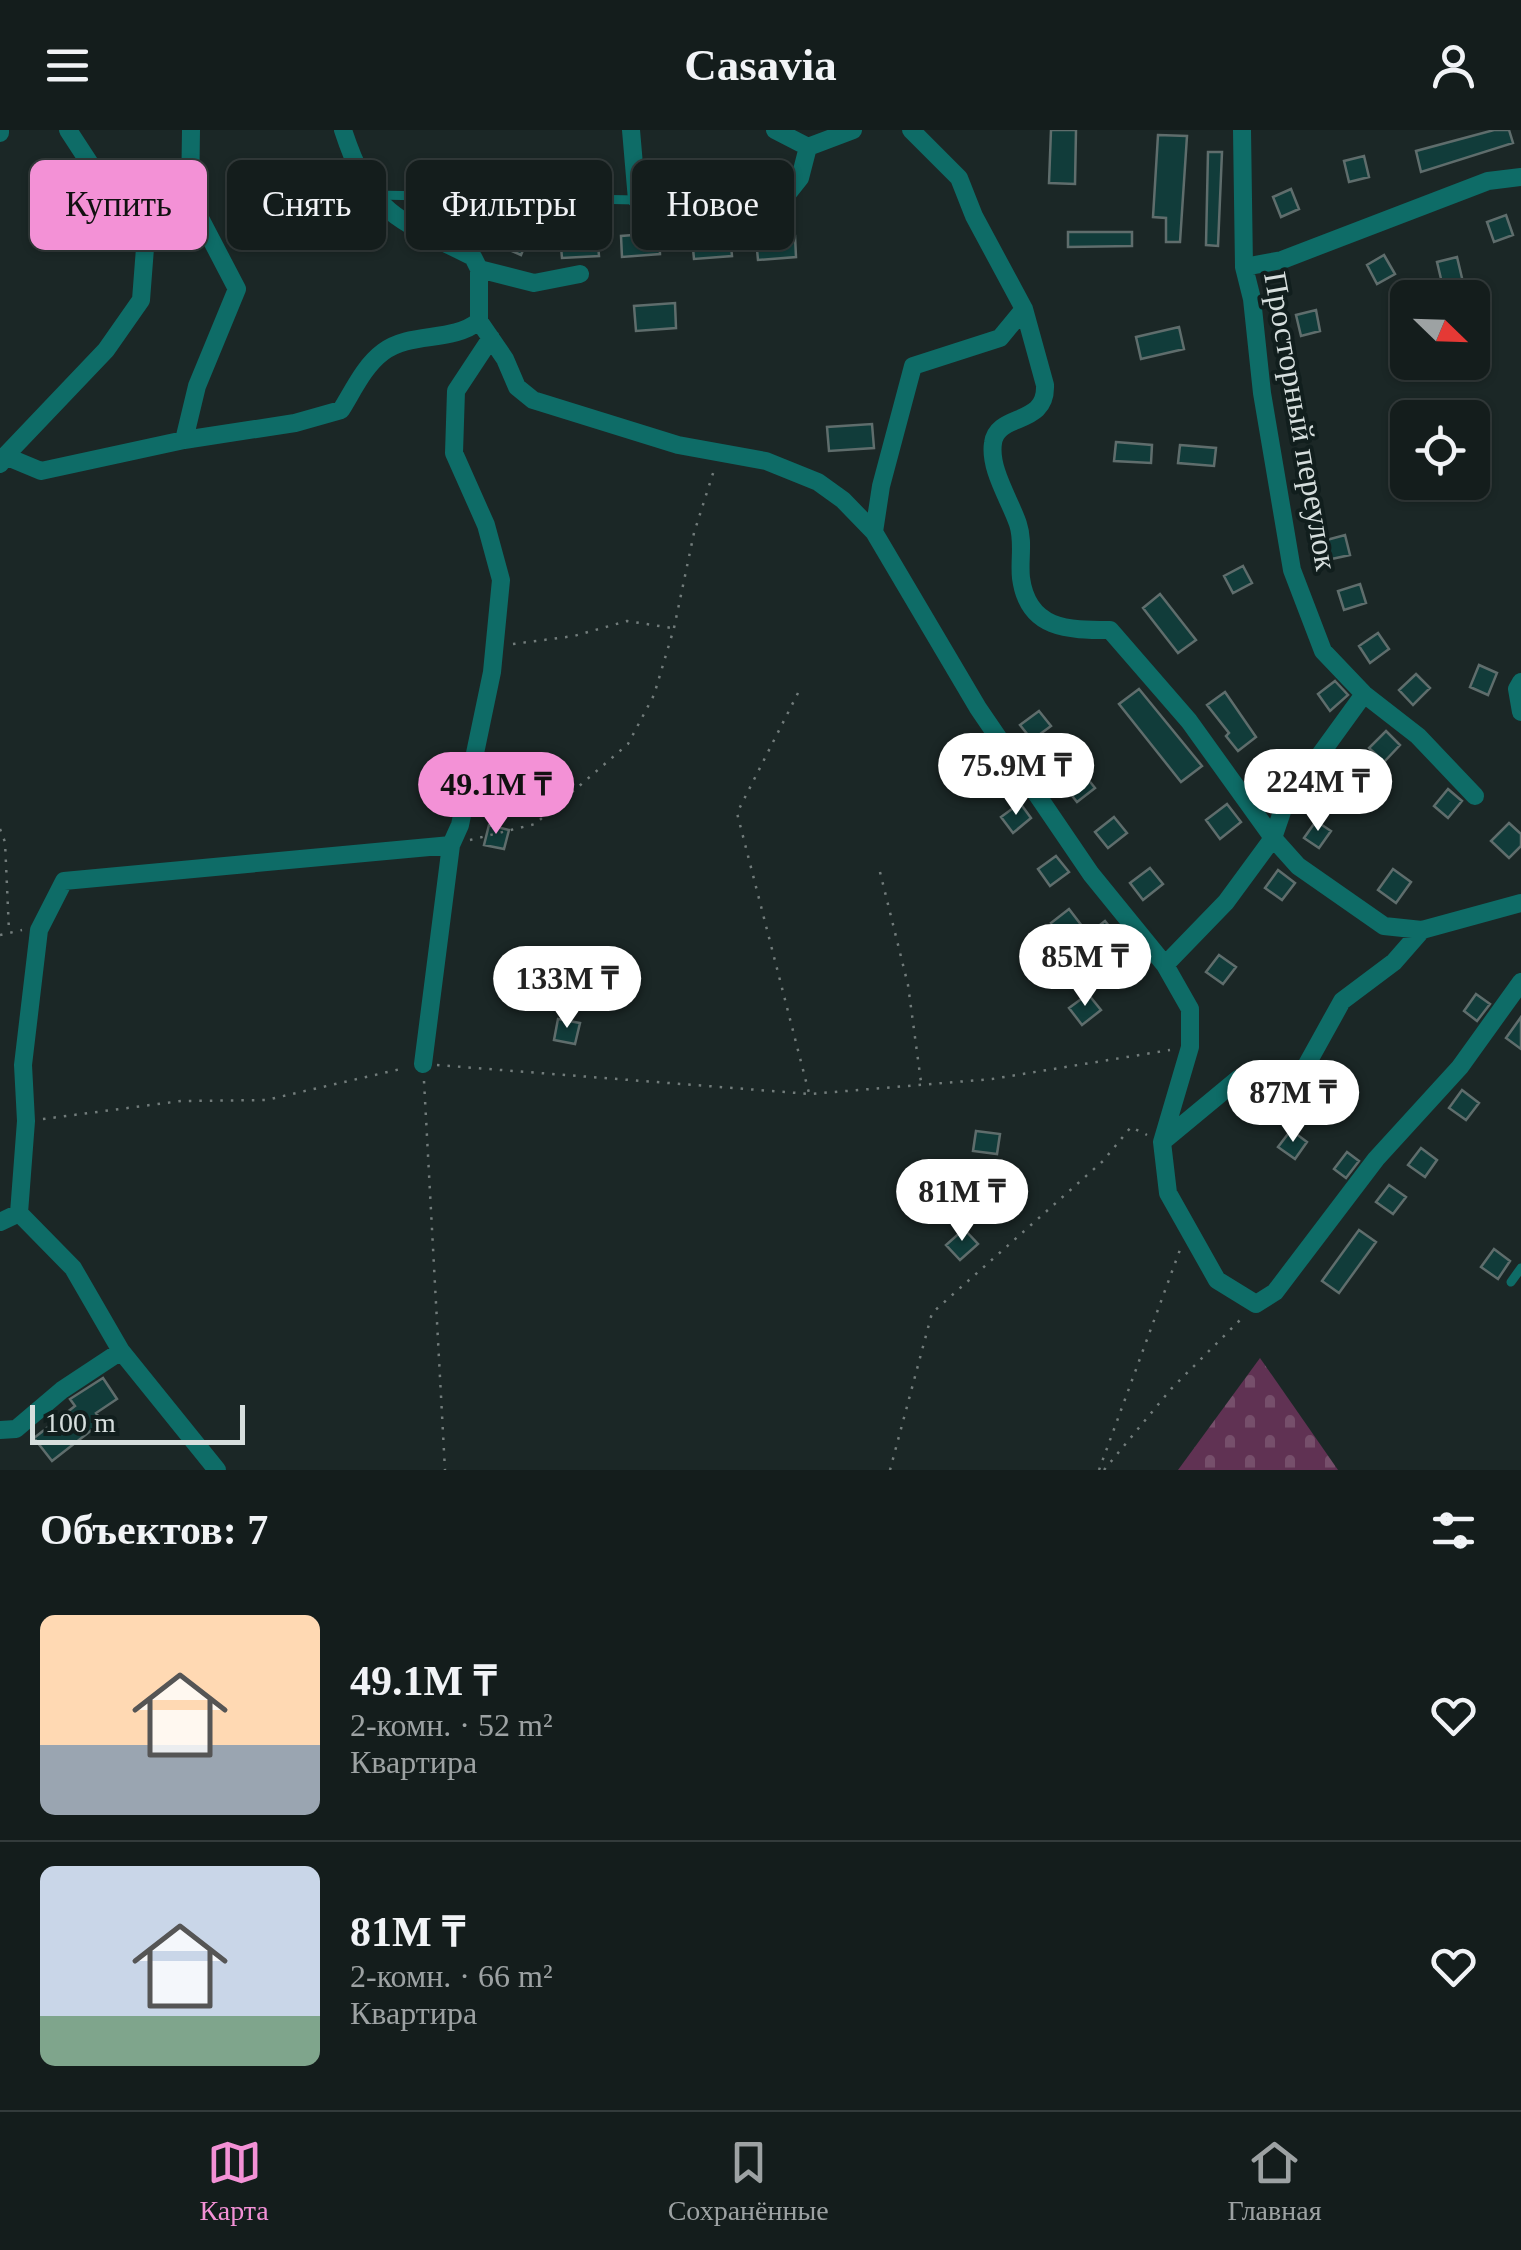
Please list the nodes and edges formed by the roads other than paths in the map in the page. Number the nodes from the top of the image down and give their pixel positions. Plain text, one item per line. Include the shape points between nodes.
1 (68, 130) edge
2 (190, 130) edge
3 (343, 130) edge
4 (631, 130) edge
5 (774, 130) edge
6 (853, 130) edge
7 (910, 130) edge
8 (1242, 130) edge
9 (808, 147) junction
10 (88, 160) edge
11 (190, 160) edge
12 (356, 160) edge
13 (634, 160) edge
14 (1521, 177) edge
15 (794, 186) edge
16 (386, 195) edge
17 (632, 200) edge
18 (386, 207) edge
19 (207, 232) edge
20 (146, 250) edge
21 (1244, 267) junction
22 (479, 269) junction
23 (580, 274) dead end
24 (1024, 309) junction
25 (480, 321) junction
26 (492, 338) junction
27 (184, 440) junction
28 (3, 460) edge
29 (874, 532) junction
30 (1519, 685) edge
31 (1364, 694) junction
32 (1521, 712) edge
33 (1475, 796) dead end
34 (1273, 838) junction
35 (451, 844) junction
36 (1521, 902) edge
37 (1422, 930) junction
38 (1165, 965) junction
39 (1521, 982) edge
40 (423, 1064) road end
41 (1162, 1142) junction
42 (19, 1213) junction
43 (0, 1222) edge
44 (1521, 1268) edge
45 (1512, 1282) dead end
46 (121, 1351) junction
47 (0, 1430) edge
48 (217, 1470) edge

1 - 10 street
2 - 11 street
3 - 12 street
4 - 13 street
5 - 9 street
6 - 9 street
7 - 24 street via 959,178
8 - 21 street, Просторный переулок
9 - 15 street
14 - 21 street via 1488,181 1282,260
16 - 17 lane
18 - 22 street via 474,257
19 - 27 street via 237,289 197,386
20 - 28 street via 141,300 106,350
21 - 31 street, Просторный переулок via 1292,570 1323,650
22 - 23 street via 534,283
22 - 25 street
24 - 29 street via 1000,338 913,366
24 - 34 street via 1046,396 1036,412 1000,428 993,440 1021,533 1027,598 1052,624 1110,630 1189,721
25 - 26 street
25 - 27 street via 466,332 382,352 341,410
26 - 29 street via 517,387 533,400 678,445 766,461 818,482
26 - 35 street via 456,390 454,453 486,525 500,580 474,767
27 - 28 street via 41,470
29 - 38 street via 978,708 1091,874
30 - 32 street
31 - 33 street, Просторный переулок via 1418,736
31 - 34 street via 1286,802
34 - 37 street via 1298,866 1384,926
34 - 38 street via 1226,902
35 - 40 street
35 - 42 street via 64,881 38,930 23,1065
36 - 37 street
37 - 41 street via 1394,962 1342,1001 1301,1076 1238,1079
38 - 41 street via 1190,1009 1190,1047
39 - 41 street via 1460,1067 1376,1159 1275,1292 1256,1304 1217,1280 1188,1232 1168,1193
42 - 43 street
42 - 46 street via 73,1268
44 - 45 lane
46 - 47 street via 16,1430
46 - 48 street

